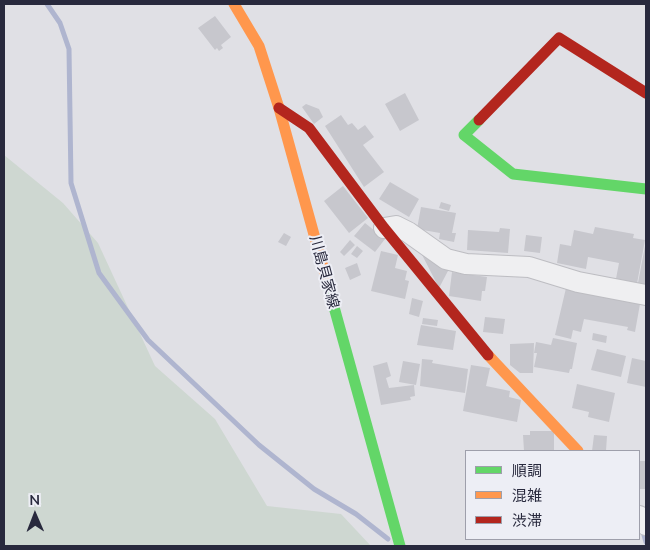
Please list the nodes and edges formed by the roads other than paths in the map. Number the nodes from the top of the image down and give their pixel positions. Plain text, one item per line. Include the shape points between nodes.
1 (234, 4) edge
2 (646, 94) edge
3 (280, 108) junction
4 (646, 189) edge
5 (384, 228) junction
6 (646, 295) edge
7 (577, 450) edge
8 (400, 546) edge

1 - 3 street, 川島貝家線 via 259,46
2 - 4 street via 559,38 464,135 513,174
3 - 5 street via 310,128
3 - 8 street, 川島貝家線
5 - 6 street via 396,226 446,259 466,264 529,267 578,282
5 - 7 street via 469,334

